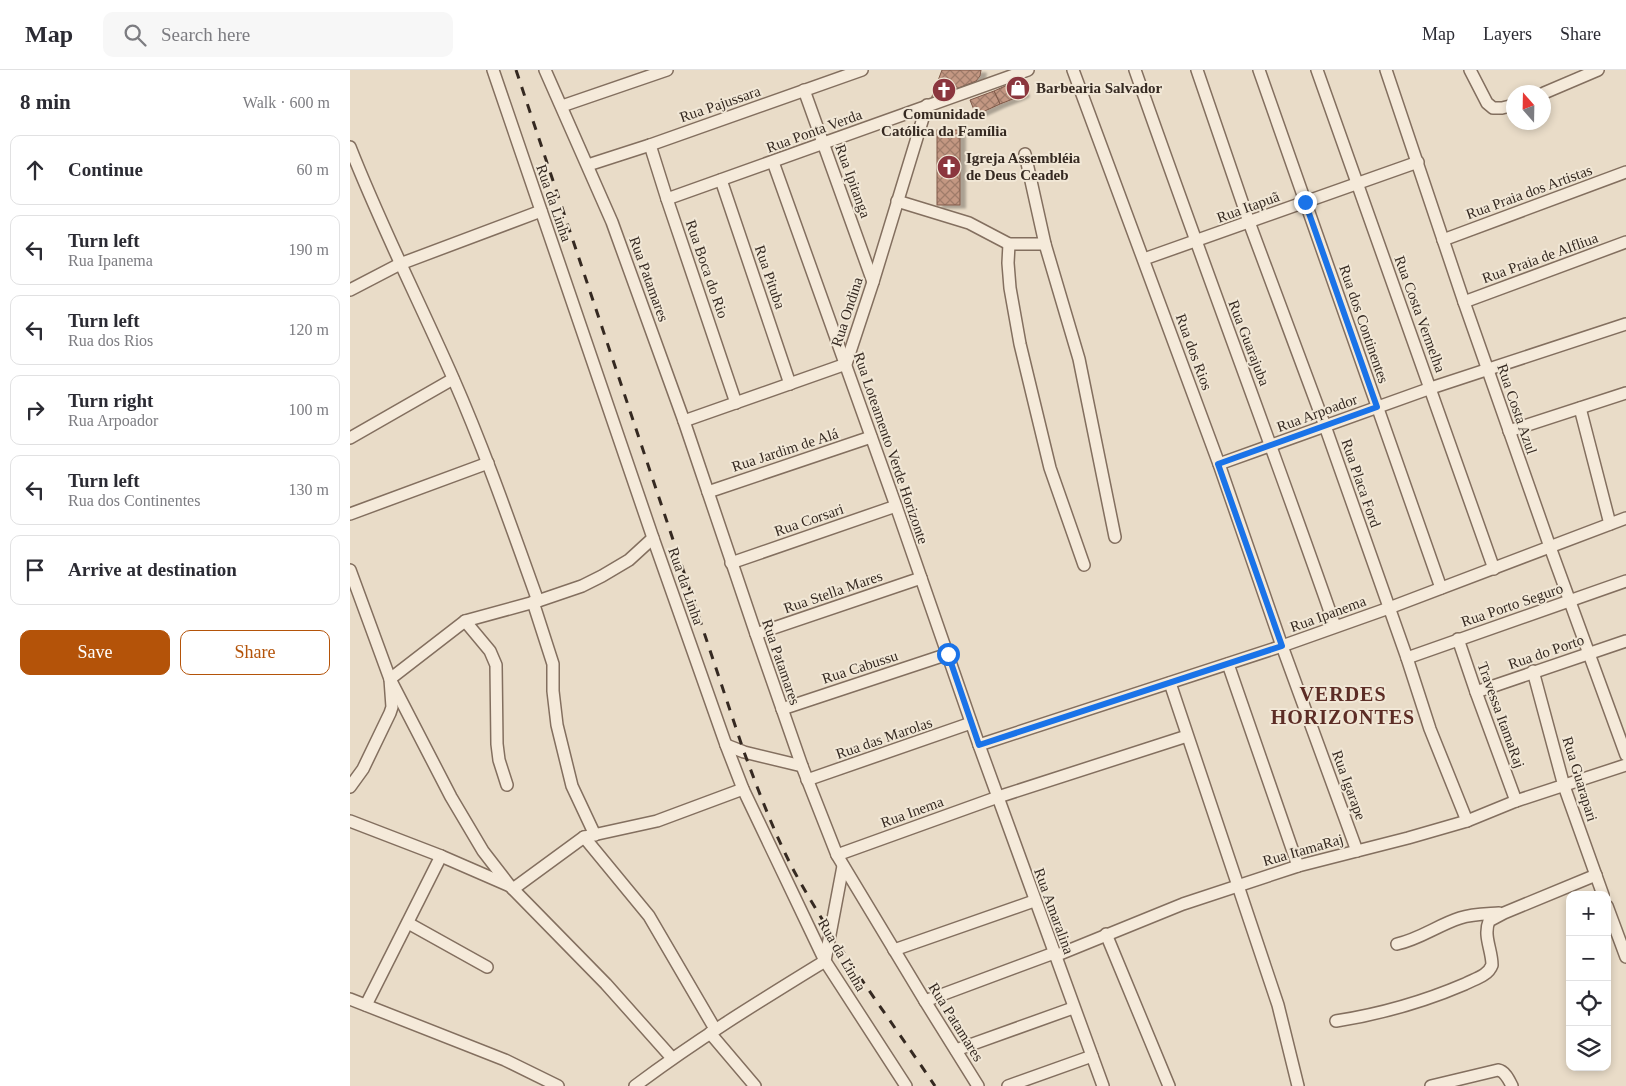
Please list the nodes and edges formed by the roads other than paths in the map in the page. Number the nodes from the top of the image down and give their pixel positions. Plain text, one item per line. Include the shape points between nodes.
1 (493, 70) edge
2 (545, 70) edge
3 (667, 70) edge
4 (862, 70) edge
5 (992, 70) edge
6 (1028, 70) edge
7 (1073, 70) edge
8 (1135, 70) edge
9 (1197, 70) edge
10 (1259, 70) edge
11 (1317, 70) edge
12 (1386, 70) edge
13 (1470, 70) edge
14 (1598, 70) edge
15 (996, 81) junction
16 (804, 90) junction
17 (1551, 90) edge
18 (562, 106) junction
19 (926, 106) junction
20 (1506, 107) edge
21 (823, 143) junction
22 (650, 145) junction
23 (350, 147) edge
24 (1025, 154) dead end
25 (773, 162) junction
26 (1418, 162) junction
27 (588, 165) junction
28 (1626, 172) edge
29 (721, 180) junction
30 (1358, 183) junction
31 (666, 199) junction
32 (897, 201) junction
33 (1305, 202) junction
34 (541, 211) junction
35 (1249, 222) junction
36 (1443, 240) junction
37 (1195, 241) junction
38 (1626, 242) edge
39 (1009, 244) junction
40 (1045, 244) junction
41 (1144, 259) junction
42 (400, 264) junction
43 (873, 282) junction
44 (350, 290) edge
45 (1464, 302) junction
46 (1626, 324) edge
47 (846, 364) junction
48 (1488, 368) junction
49 (454, 378) junction
50 (790, 384) junction
51 (1430, 388) junction
52 (1626, 393) edge
53 (736, 403) junction
54 (1377, 407) junction
55 (1580, 408) junction
56 (684, 422) junction
57 (1326, 426) junction
58 (1509, 431) junction
59 (871, 437) junction
60 (350, 438) edge
61 (1272, 446) junction
62 (488, 463) junction
63 (1218, 464) junction
64 (708, 492) junction
65 (896, 506) junction
66 (350, 514) edge
67 (1626, 518) edge
68 (1610, 524) junction
69 (1114, 537) dead end
70 (653, 538) junction
71 (1550, 547) junction
72 (731, 563) junction
73 (1084, 564) dead end
74 (1494, 569) junction
75 (350, 570) edge
76 (921, 578) junction
77 (1626, 581) edge
78 (1441, 588) junction
79 (1570, 600) junction
80 (535, 601) junction
81 (1389, 608) junction
82 (465, 622) junction
83 (1335, 626) junction
84 (756, 634) junction
85 (1458, 639) junction
86 (1626, 641) edge
87 (1282, 646) junction
88 (1588, 653) junction
89 (948, 654) junction
90 (1407, 658) junction
91 (1228, 664) junction
92 (1533, 671) junction
93 (390, 679) junction
94 (1170, 683) junction
95 (1476, 692) junction
96 (782, 709) junction
97 (971, 724) junction
98 (1187, 736) junction
99 (726, 745) junction
100 (979, 745) junction
101 (1626, 755) edge
102 (1626, 764) edge
103 (802, 766) junction
104 (807, 780) junction
105 (507, 785) dead end
106 (1564, 786) junction
107 (350, 787) edge
108 (743, 789) junction
109 (998, 797) junction
110 (1516, 801) junction
111 (1467, 820) junction
112 (350, 821) edge
113 (590, 836) junction
114 (1357, 851) junction
115 (837, 855) junction
116 (441, 856) junction
117 (843, 866) junction
118 (1298, 866) junction
119 (1596, 875) junction
120 (1237, 886) junction
121 (512, 887) junction
122 (1602, 891) edge
123 (1034, 901) junction
124 (1504, 913) junction
125 (1611, 917) edge
126 (408, 923) junction
127 (1106, 934) junction
128 (1397, 944) dead end
129 (894, 950) junction
130 (1055, 954) junction
131 (1626, 957) edge
132 (825, 961) junction
133 (487, 967) dead end
134 (350, 999) edge
135 (924, 1001) junction
136 (366, 1006) junction
137 (1073, 1008) junction
138 (1336, 1021) dead end
139 (712, 1031) junction
140 (956, 1050) junction
141 (1092, 1056) junction
142 (672, 1058) junction
143 (558, 1086) edge
144 (635, 1086) edge
145 (755, 1086) edge
146 (906, 1086) edge
147 (978, 1086) edge
148 (1008, 1086) edge
149 (1103, 1086) edge
150 (1169, 1086) edge
151 (1298, 1086) edge
152 (1431, 1086) edge
153 (1512, 1086) edge

1 - 34 street, Rua da Linha
2 - 18 street, Rua Patamares
3 - 18 street
4 - 16 street, Rua Pajussara
5 - 15 street
6 - 15 street, Rua Ponta Verda
7 - 41 street, Rua dos Rios
8 - 37 street, Rua Guarajuba
9 - 35 street, Rua Placa Ford
10 - 33 street, Rua dos Continentes
11 - 30 street, Rua Costa Vermelha
12 - 26 street, Rua Costa Azul
13 - 20 street via 1487,103 1493,108
14 - 17 street
15 - 19 street, Rua Ponta Verda
16 - 21 street, Rua Ipitanga
16 - 22 street, Rua Pajussara
18 - 27 street, Rua Patamares
19 - 21 street, Rua Ponta Verda
19 - 32 street, Rua Ondina
21 - 25 street, Rua Ponta Verda
21 - 43 street, Rua Ipitanga
22 - 27 street, Rua Pajussara
22 - 31 street, Rua Boca do Rio
23 - 42 street
24 - 40 street
25 - 29 street, Rua Ponta Verda
25 - 47 street, Rua Loteamento Verde Horizonte
26 - 30 street, Rua Itapuã
26 - 36 street, Rua Costa Azul
27 - 56 street, Rua Patamares via 612,222
28 - 36 street, Rua Praia dos Artistas
29 - 31 street, Rua Ponta Verda
29 - 50 street, Rua Pituba
30 - 33 street, Rua Itapuã
30 - 51 street, Rua Costa Vermelha
31 - 53 street, Rua Boca do Rio
32 - 39 street via 969,223
32 - 43 street, Rua Ondina
33 - 35 street, Rua Itapuã
33 - 54 street, Rua dos Continentes
34 - 42 street
34 - 70 street, Rua da Linha
35 - 37 street, Rua Itapuã
35 - 57 street, Rua Placa Ford
36 - 45 street, Rua Costa Azul
37 - 41 street, Rua Itapuã
37 - 61 street, Rua Guarajuba
38 - 45 street, Rua Praia de Alfliua
39 - 40 street
39 - 73 street via 1009,274 1020,344 1050,468
40 - 69 street via 1079,359
41 - 63 street, Rua dos Rios
42 - 44 street
42 - 49 street
43 - 47 street, Rua Ondina
45 - 48 street, Rua Costa Azul
46 - 48 street, Rua Arpoador
47 - 50 street, Rua Ondina
47 - 59 street, Rua Loteamento Verde Horizonte
48 - 51 street, Rua Arpoador
48 - 58 street, Rua Costa Azul
49 - 60 street
49 - 62 street
50 - 53 street, Rua Ondina
51 - 54 street, Rua Arpoador
51 - 74 street, Rua Costa Vermelha
52 - 55 street
53 - 56 street, Rua Ondina
54 - 57 street, Rua Arpoador
54 - 78 street, Rua dos Continentes
55 - 58 street
55 - 68 street
56 - 64 street, Rua Patamares
57 - 61 street, Rua Arpoador
57 - 81 street, Rua Placa Ford
58 - 71 street, Rua Costa Azul
59 - 64 street, Rua Jardim de Alá
59 - 65 street, Rua Loteamento Verde Horizonte
61 - 63 street, Rua Arpoador
61 - 83 street, Rua Guarajuba
62 - 66 street
62 - 80 street
63 - 87 street, Rua dos Rios
64 - 72 street, Rua Patamares
65 - 72 street, Rua Corsari
65 - 76 street, Rua Loteamento Verde Horizonte
67 - 68 street, Rua Ipanema
68 - 71 street, Rua Ipanema
70 - 80 street via 629,560 602,576
70 - 99 street, Rua da Linha
71 - 74 street, Rua Ipanema
71 - 79 street, Rua Costa Azul
72 - 84 street, Rua Patamares
74 - 78 street, Rua Ipanema
75 - 93 street
76 - 84 street, Rua Stella Mares
76 - 89 street, Rua Loteamento Verde Horizonte
77 - 79 street, Rua Porto Seguro
78 - 81 street, Rua Ipanema
79 - 85 street, Rua Porto Seguro
79 - 88 street, Rua Costa Azul
80 - 82 street
80 - 113 street via 553,664 557,725 572,786
81 - 83 street, Rua Ipanema
81 - 90 street, Rua Placa Ford
82 - 93 street
82 - 105 street via 490,651 496,665 497,744
83 - 87 street, Rua Ipanema
84 - 96 street, Rua Patamares
85 - 90 street, Rua Porto Seguro
85 - 95 street, Travessa ItamaRaj
86 - 88 street, Rua do Porto
87 - 91 street, Rua Ipanema
87 - 114 street, Rua Igarape
88 - 92 street, Rua do Porto
88 - 101 street, Rua Costa Azul
89 - 96 street, Rua Cabussu
89 - 97 street, Rua Loteamento Verde Horizonte
90 - 111 street, Rua Placa Ford via 1430,729
91 - 94 street, Rua Ipanema
91 - 118 street
92 - 95 street, Rua do Porto
92 - 106 street, Rua Guarapari
93 - 107 street via 390,713
93 - 121 street via 483,851
94 - 98 street
94 - 100 street, Rua Ipanema
95 - 110 street, Travessa ItamaRaj
96 - 103 street, Rua Patamares
97 - 100 street, Rua Loteamento Verde Horizonte
97 - 104 street, Rua das Marolas
98 - 109 street, Rua Inema
98 - 120 street
99 - 103 street
99 - 108 street, Rua da Linha
100 - 109 street, Rua Amaralina
102 - 106 street, Rua ItamaRaj
103 - 104 street, Rua Patamares
104 - 115 street, Rua Patamares
106 - 110 street, Rua ItamaRaj
106 - 119 street, Rua Guarapari
108 - 113 street via 657,821
108 - 132 street, Rua da Linha
109 - 115 street, Rua Inema
109 - 123 street, Rua Amaralina
110 - 111 street, Rua ItamaRaj
111 - 114 street, Rua ItamaRaj
112 - 116 street
113 - 121 street
113 - 139 street via 649,916
114 - 118 street, Rua ItamaRaj
115 - 117 street, Rua Patamares
116 - 121 street
116 - 126 street
117 - 129 street, Rua Patamares
117 - 132 street
118 - 120 street, Rua ItamaRaj
119 - 122 street, Rua Guarapari
119 - 124 street
120 - 127 street, Rua ItamaRaj
120 - 151 street via 1278,1005
121 - 142 street
123 - 129 street
123 - 130 street, Rua Amaralina
124 - 128 street via 1462,917 1411,941
124 - 138 street via 1489,921 1486,927 1492,961 1487,973 1413,1004
125 - 131 street
126 - 133 street
126 - 136 street
127 - 130 street, Rua ItamaRaj
127 - 150 street
129 - 135 street, Rua Patamares
130 - 135 street, Rua ItamaRaj
130 - 137 street, Rua Amaralina
132 - 139 street
132 - 146 street, Rua da Linha
134 - 136 street
135 - 140 street, Rua Patamares
136 - 143 street via 505,1060
137 - 140 street
137 - 141 street, Rua Amaralina
139 - 142 street
139 - 145 street
140 - 147 street, Rua Patamares
141 - 148 street
141 - 149 street, Rua Amaralina
142 - 144 street
152 - 153 street via 1498,1070 1502,1070

